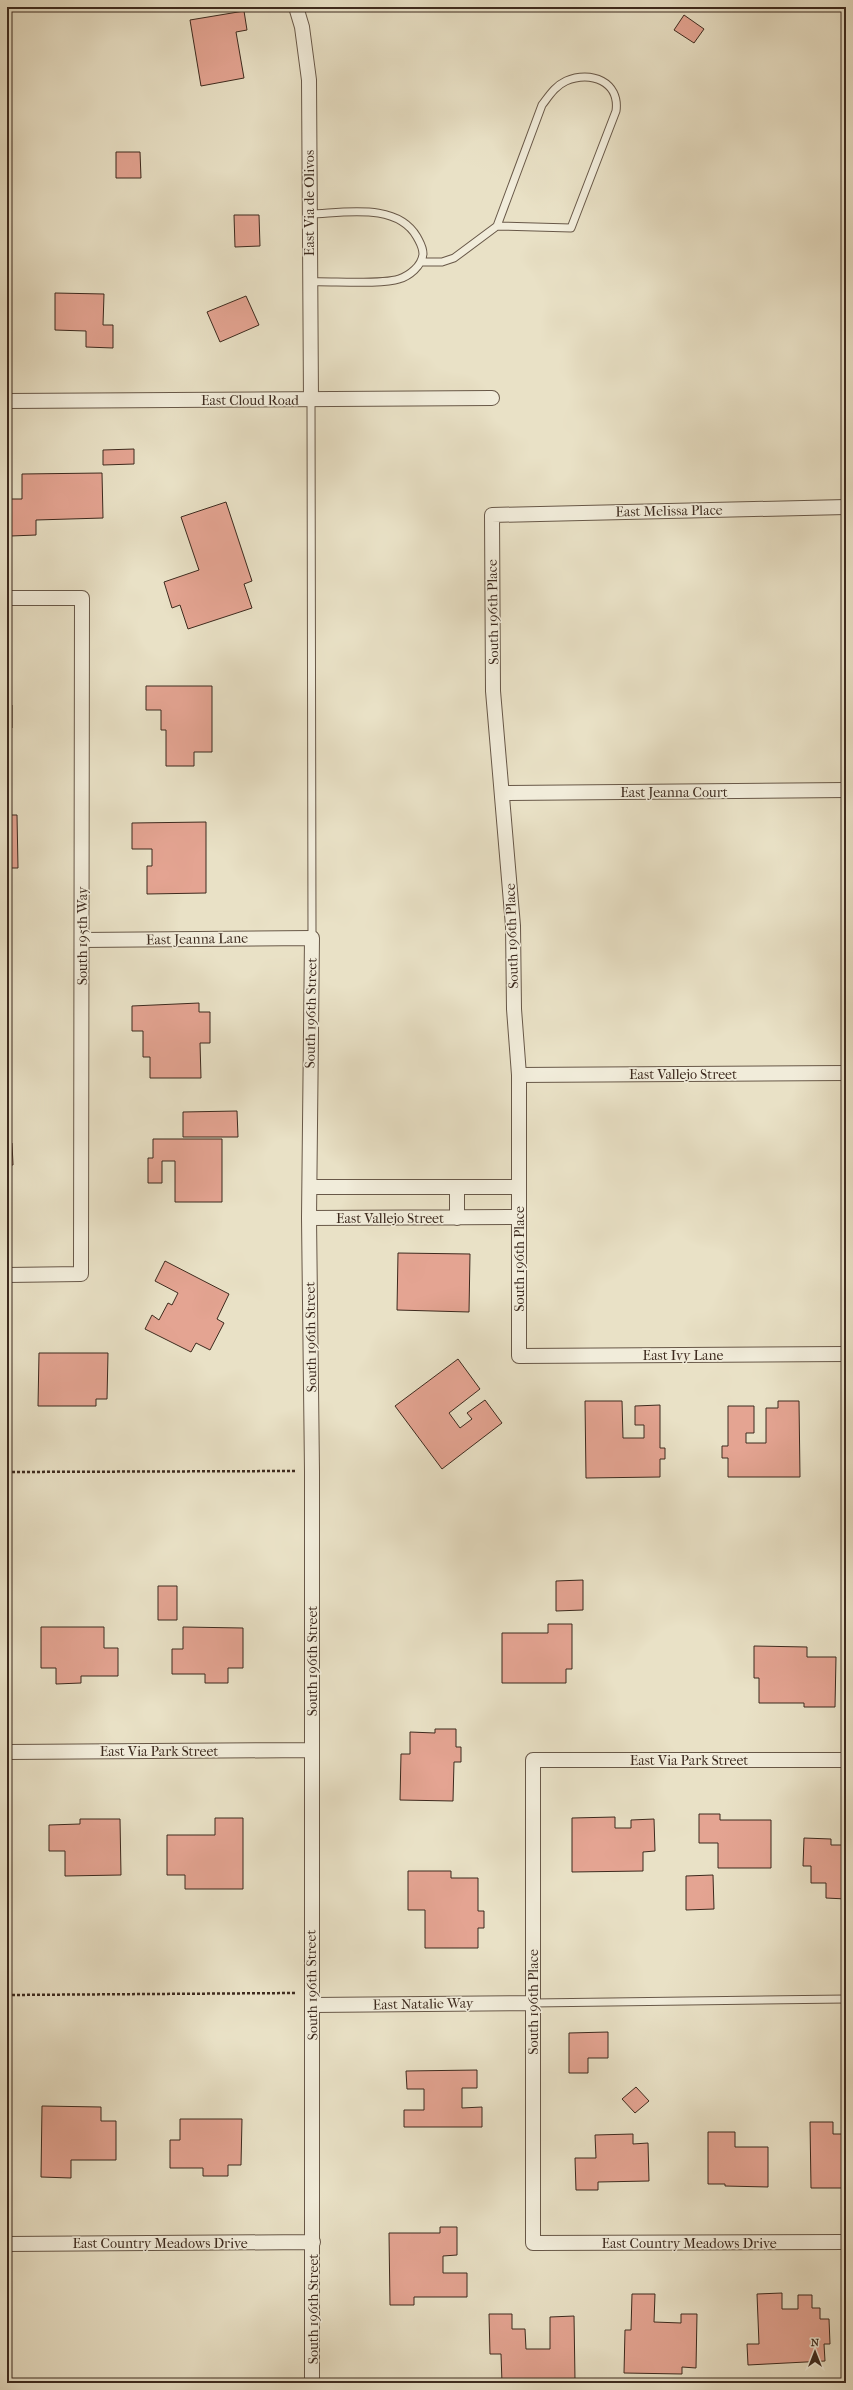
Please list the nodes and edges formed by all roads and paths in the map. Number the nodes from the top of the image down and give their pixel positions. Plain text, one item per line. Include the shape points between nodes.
1 (296, 7) edge
2 (310, 214) junction
3 (497, 226) junction
4 (421, 262) junction
5 (310, 282) junction
6 (492, 398) dead end
7 (311, 400) junction
8 (7, 401) edge
9 (846, 507) edge
10 (492, 515) joint
11 (7, 598) edge
12 (846, 790) edge
13 (503, 793) junction
14 (312, 938) junction
15 (82, 940) junction
16 (846, 1073) edge
17 (519, 1075) junction
18 (310, 1187) junction
19 (457, 1187) junction
20 (519, 1187) junction
21 (519, 1217) junction
22 (309, 1218) junction
23 (456, 1218) junction
24 (7, 1275) edge
25 (846, 1354) edge
26 (519, 1356) joint
27 (312, 1471) junction
28 (7, 1472) edge
29 (312, 1750) junction
30 (7, 1752) edge
31 (533, 1760) joint
32 (846, 1760) edge
33 (7, 1995) edge
34 (312, 1999) junction
35 (846, 1999) edge
36 (533, 2003) junction
37 (313, 2242) junction
38 (846, 2242) edge
39 (533, 2243) joint
40 (7, 2244) edge
41 (312, 2383) edge

1 - 2 street, East Via de Olivos via 302,27 309,80
2 - 4 lane via 374,213 394,216 407,224 415,234 422,246
2 - 5 street, East Via de Olivos
3 - 3 lane via 542,105 566,81 583,77 594,77 604,81 615,94 616,111 571,228
3 - 4 lane via 454,258 442,262
4 - 5 lane via 398,280
5 - 7 street, East Via de Olivos
6 - 7 street, East Cloud Road
7 - 8 street, East Cloud Road
7 - 14 lane
9 - 10 street, East Melissa Place
10 - 13 street, South 196th Place via 493,691
11 - 15 street, South 195th Way via 82,598
12 - 13 street, East Jeanna Court
13 - 17 street, South 196th Place via 513,926 514,1009
14 - 15 street, East Jeanna Lane
14 - 18 street, South 196th Street
15 - 24 street, South 195th Way via 81,1274
16 - 17 street, East Vallejo Street
17 - 20 street, South 196th Place
18 - 19 street
18 - 22 street, South 196th Street
19 - 20 street
19 - 23 street
20 - 21 street, South 196th Place
21 - 23 street, East Vallejo Street
21 - 26 street, South 196th Place
22 - 23 street, East Vallejo Street
22 - 27 street, South 196th Street
25 - 26 street, East Ivy Lane
27 - 28 path
27 - 29 street, South 196th Street
29 - 30 street, East Via Park Street
29 - 34 street, South 196th Street
31 - 32 street, East Via Park Street
31 - 36 street, South 196th Place
33 - 34 path
34 - 36 street, East Natalie Way
34 - 37 street, South 196th Street
35 - 36 lane
36 - 39 street, South 196th Place
37 - 40 street, East Country Meadows Drive
37 - 41 street, South 196th Street
38 - 39 street, East Country Meadows Drive

